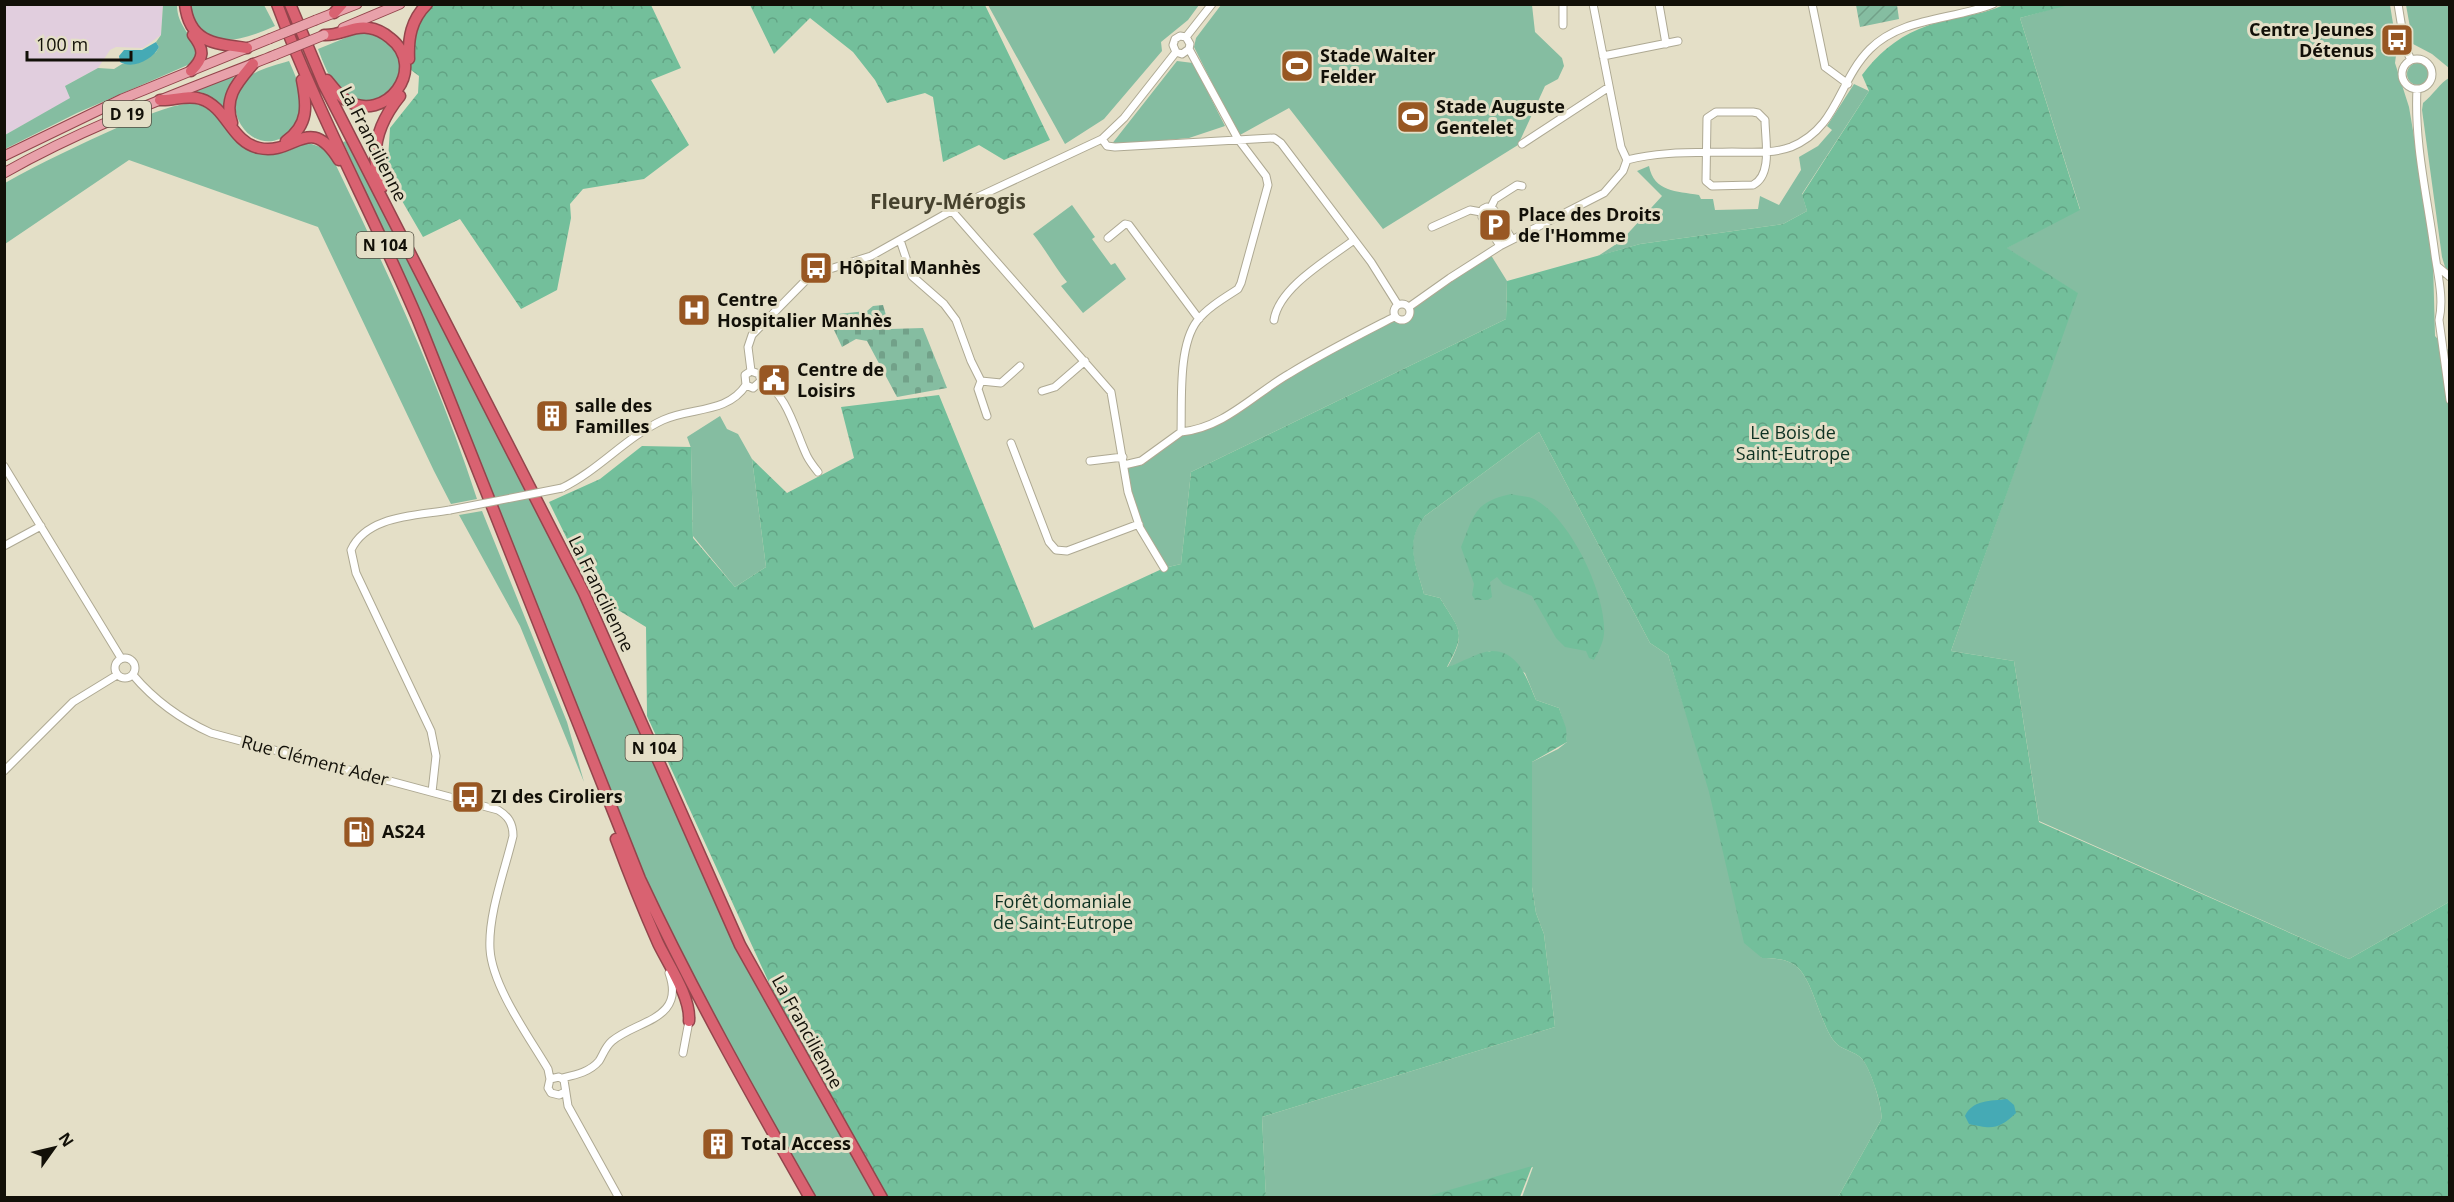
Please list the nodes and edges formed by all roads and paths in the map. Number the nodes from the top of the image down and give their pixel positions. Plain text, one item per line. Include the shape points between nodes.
1 (183, 4) edge
2 (342, 4) edge
3 (357, 4) edge
4 (400, 4) edge
5 (427, 4) edge
6 (1212, 4) edge
7 (1563, 4) edge
8 (1593, 4) edge
9 (1659, 4) edge
10 (1812, 4) edge
11 (1993, 4) edge
12 (2398, 4) edge
13 (276, 6) edge
14 (292, 6) edge
15 (334, 14) junction
16 (1563, 25) dead end
17 (324, 35) junction
18 (1186, 38) junction
19 (1678, 41) dead end
20 (1666, 44) junction
21 (247, 48) junction
22 (1189, 49) junction
23 (1176, 52) junction
24 (1603, 56) junction
25 (2410, 60) junction
26 (253, 64) junction
27 (301, 65) junction
28 (191, 71) junction
29 (318, 72) junction
30 (1848, 84) junction
31 (1610, 87) junction
32 (2417, 89) junction
33 (160, 100) junction
34 (1102, 139) junction
35 (1238, 139) junction
36 (1522, 144) dead end
37 (1765, 152) junction
38 (1706, 153) junction
39 (4, 156) edge
40 (1627, 160) junction
41 (350, 171) junction
42 (4, 173) edge
43 (1522, 186) dead end
44 (384, 202) junction
45 (1491, 207) junction
46 (952, 211) junction
47 (1481, 212) junction
48 (1432, 227) dead end
49 (1108, 238) dead end
50 (1512, 239) junction
51 (900, 240) junction
52 (1354, 240) junction
53 (1500, 246) junction
54 (2437, 266) junction
55 (2450, 277) edge
56 (1398, 305) junction
57 (1409, 308) junction
58 (1394, 317) junction
59 (1199, 319) junction
60 (1274, 320) dead end
61 (1085, 361) junction
62 (1020, 366) dead end
63 (750, 371) junction
64 (760, 381) junction
65 (981, 381) junction
66 (746, 385) junction
67 (1042, 391) dead end
68 (2450, 400) edge
69 (987, 416) dead end
70 (1181, 432) junction
71 (1011, 443) dead end
72 (1090, 461) dead end
73 (1123, 461) junction
74 (4, 466) edge
75 (818, 472) dead end
76 (1139, 524) junction
77 (41, 526) junction
78 (4, 546) edge
79 (1164, 568) dead end
80 (121, 658) junction
81 (117, 675) junction
82 (133, 675) junction
83 (4, 771) edge
84 (603, 790) junction
85 (432, 792) junction
86 (658, 943) junction
87 (689, 1021) joint
88 (683, 1053) dead end
89 (548, 1069) junction
90 (561, 1078) junction
91 (550, 1079) junction
92 (564, 1092) junction
93 (556, 1095) junction
94 (568, 1106) junction
95 (619, 1197) edge
96 (810, 1197) edge
97 (882, 1197) edge

1 - 21 highway via 201,36 221,46
1 - 28 highway via 188,29 203,52
2 - 15 highway
3 - 15 main road
4 - 17 main road
5 - 44 highway via 410,34 408,81 388,112 377,139 375,159
6 - 18 street
7 - 16 street
8 - 24 street
9 - 20 street
10 - 30 street via 1825,67
11 - 30 street via 1896,32 1870,49
12 - 25 street
13 - 27 highway, La Francilienne / N 104
14 - 29 highway, La Francilienne / N 104
15 - 21 main road, D 19, bridge
17 - 26 main road, D 19, bridge
17 - 29 highway via 334,36 360,27 379,31 402,50 406,68 395,93 388,100 369,106 348,101
18 - 22 street
18 - 23 street via 1174,39
19 - 20 street
20 - 24 street
21 - 28 main road, D 19
22 - 23 street via 1182,54
22 - 35 street
23 - 34 street via 1124,118
24 - 31 street
25 - 32 street via 2403,76 2408,85
25 - 32 street via 2424,60 2432,71 2430,82
26 - 27 highway via 233,90 229,111 240,134 265,146 285,141 304,120 306,100
26 - 33 main road, D 19
27 - 41 highway, La Francilienne / N 104
28 - 39 main road, D 19 via 122,99
29 - 44 highway, La Francilienne / N 104
30 - 37 street via 1815,133 1790,147
31 - 36 street
31 - 40 street
32 - 54 street via 2419,143
33 - 41 highway via 193,97 210,103 238,137 256,148 277,148 297,139 318,139
33 - 42 main road, D 19
34 - 35 street via 1107,146 1114,147
34 - 46 street
35 - 52 street via 1278,140
35 - 59 street via 1268,184 1238,289
37 - 38 street
37 - 38 street via 1765,174 1759,182 1712,186 1706,181
37 - 38 street via 1765,120 1758,113 1733,112 1713,113 1707,118
38 - 40 street via 1659,153
40 - 50 street via 1623,171 1604,193
41 - 84 highway, La Francilienne / N 104 via 422,329
43 - 45 street via 1516,185 1495,199
44 - 97 highway, La Francilienne / N 104 via 584,593 740,945
45 - 47 street
45 - 50 street
46 - 51 street
46 - 61 street
47 - 48 street via 1470,210
47 - 53 street
49 - 59 street via 1129,225
50 - 53 street
51 - 63 street via 871,256 805,280 750,339
51 - 65 street via 912,276 950,309
52 - 56 street
52 - 60 street via 1292,288 1275,310
53 - 57 street
54 - 55 street
54 - 68 street via 2442,308 2439,320
56 - 57 street via 1406,304
56 - 58 street
57 - 58 street via 1405,320
58 - 70 street via 1287,374 1231,415
59 - 70 street via 1186,349
61 - 67 street via 1054,387
61 - 73 street via 1113,398
62 - 65 street via 1001,383
63 - 64 street via 759,374
63 - 66 street via 745,375
64 - 66 street via 753,387
64 - 75 street via 772,388 795,423 807,456
65 - 69 street via 978,389
66 - 85 street, bridge via 728,402 671,417 644,431 562,488 386,521 358,539 351,550 356,573 430,731 436,756
70 - 73 street via 1141,461
71 - 76 street via 1049,542 1056,550 1067,551
72 - 73 street
73 - 76 street
74 - 77 street
76 - 79 street
77 - 78 street
77 - 80 street
80 - 81 street via 115,666
80 - 82 street via 133,662
81 - 82 street
81 - 83 street via 73,702
82 - 85 street, Rue Clément Ader via 166,708 211,733
84 - 86 highway via 603,806
84 - 96 highway, La Francilienne / N 104 via 679,962
85 - 89 street, Rue Clément Ader via 498,810 510,821 513,836 492,922 490,948 499,984
86 - 87 highway via 681,990
86 - 90 street via 674,990 668,1008 612,1041 593,1066
87 - 88 street
89 - 90 street
89 - 91 street
90 - 91 street
90 - 92 street via 566,1086
91 - 93 street via 548,1088
92 - 93 street
92 - 94 street
93 - 94 street
94 - 95 street

